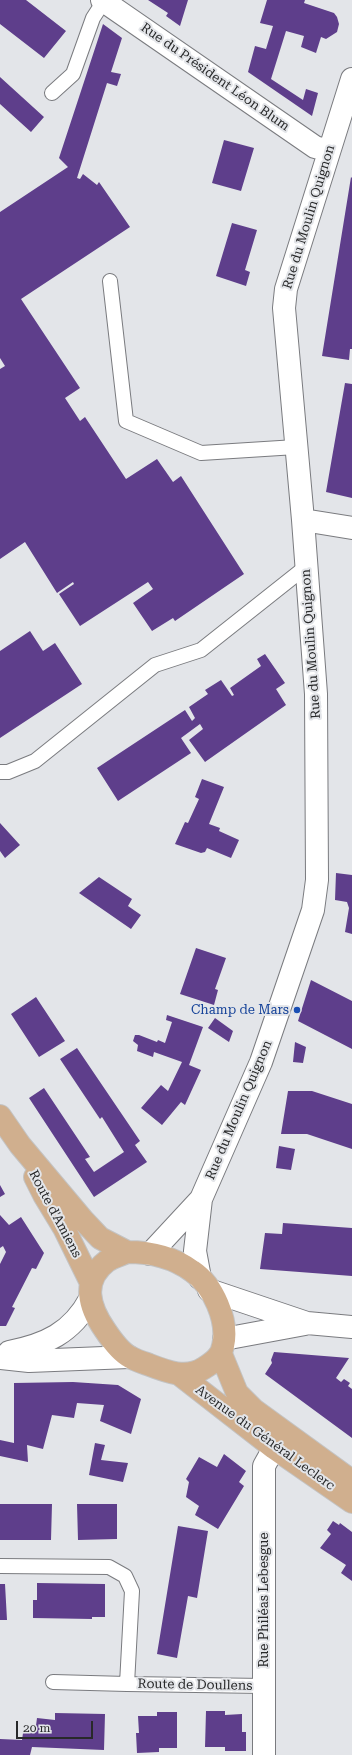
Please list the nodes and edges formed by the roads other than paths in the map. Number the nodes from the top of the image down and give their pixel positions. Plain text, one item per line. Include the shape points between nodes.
1 (103, 1) edge
2 (352, 79) edge
3 (52, 93) dead end
4 (329, 151) junction
5 (110, 281) dead end
6 (296, 447) junction
7 (303, 520) junction
8 (352, 528) edge
9 (307, 566) junction
10 (0, 772) edge
11 (0, 1116) edge
12 (20, 1145) junction
13 (201, 1199) junction
14 (127, 1252) junction
15 (150, 1254) junction
16 (205, 1284) junction
17 (91, 1291) junction
18 (307, 1323) junction
19 (352, 1327) edge
20 (223, 1346) junction
21 (0, 1354) edge
22 (129, 1357) junction
23 (0, 1358) edge
24 (179, 1374) junction
25 (274, 1448) junction
26 (352, 1481) edge
27 (352, 1502) edge
28 (0, 1566) edge
29 (53, 1682) dead end
30 (127, 1684) junction
31 (264, 1686) junction
32 (264, 1755) edge

1 - 3 lane via 73,74
1 - 4 street, Rue du Président Léon Blum via 315,147
2 - 4 street, Rue du Moulin Quignon
4 - 6 street, Rue du Moulin Quignon via 286,289 285,331
5 - 6 lane via 126,421 201,453
6 - 7 street, Rue du Moulin Quignon
7 - 8 street
7 - 9 street, Rue du Moulin Quignon
9 - 10 lane via 201,650 156,665 35,761 8,772
9 - 13 street, Rue du Moulin Quignon via 316,694 317,880 313,910 261,1062
11 - 12 main road, Route d'Amiens
12 - 14 main road, Route d'Amiens via 100,1238
12 - 17 main road, Route d'Amiens via 44,1195 64,1228
13 - 15 street, Rue du Moulin Quignon
13 - 16 street, Rue du Moulin Quignon via 195,1250
14 - 15 main road
14 - 17 main road via 108,1260 98,1271
15 - 16 main road via 168,1258 193,1271
16 - 18 street
16 - 20 main road via 224,1319
17 - 21 street via 84,1310 47,1342
17 - 22 main road via 98,1319
18 - 19 street
18 - 20 street
20 - 24 main road via 204,1368 192,1374
20 - 26 main road, Avenue du Général Leclerc via 237,1393 254,1410
22 - 23 street via 29,1361
22 - 24 main road
24 - 25 main road, Avenue du Général Leclerc
25 - 27 main road, Avenue du Général Leclerc
25 - 31 street, Rue Philéas Lebesgue via 264,1466
28 - 30 lane, Route de Doullens via 109,1567 125,1576 132,1591
29 - 30 lane, Route de Doullens
30 - 31 lane, Route de Doullens
31 - 32 street, Rue Philéas Lebesgue

